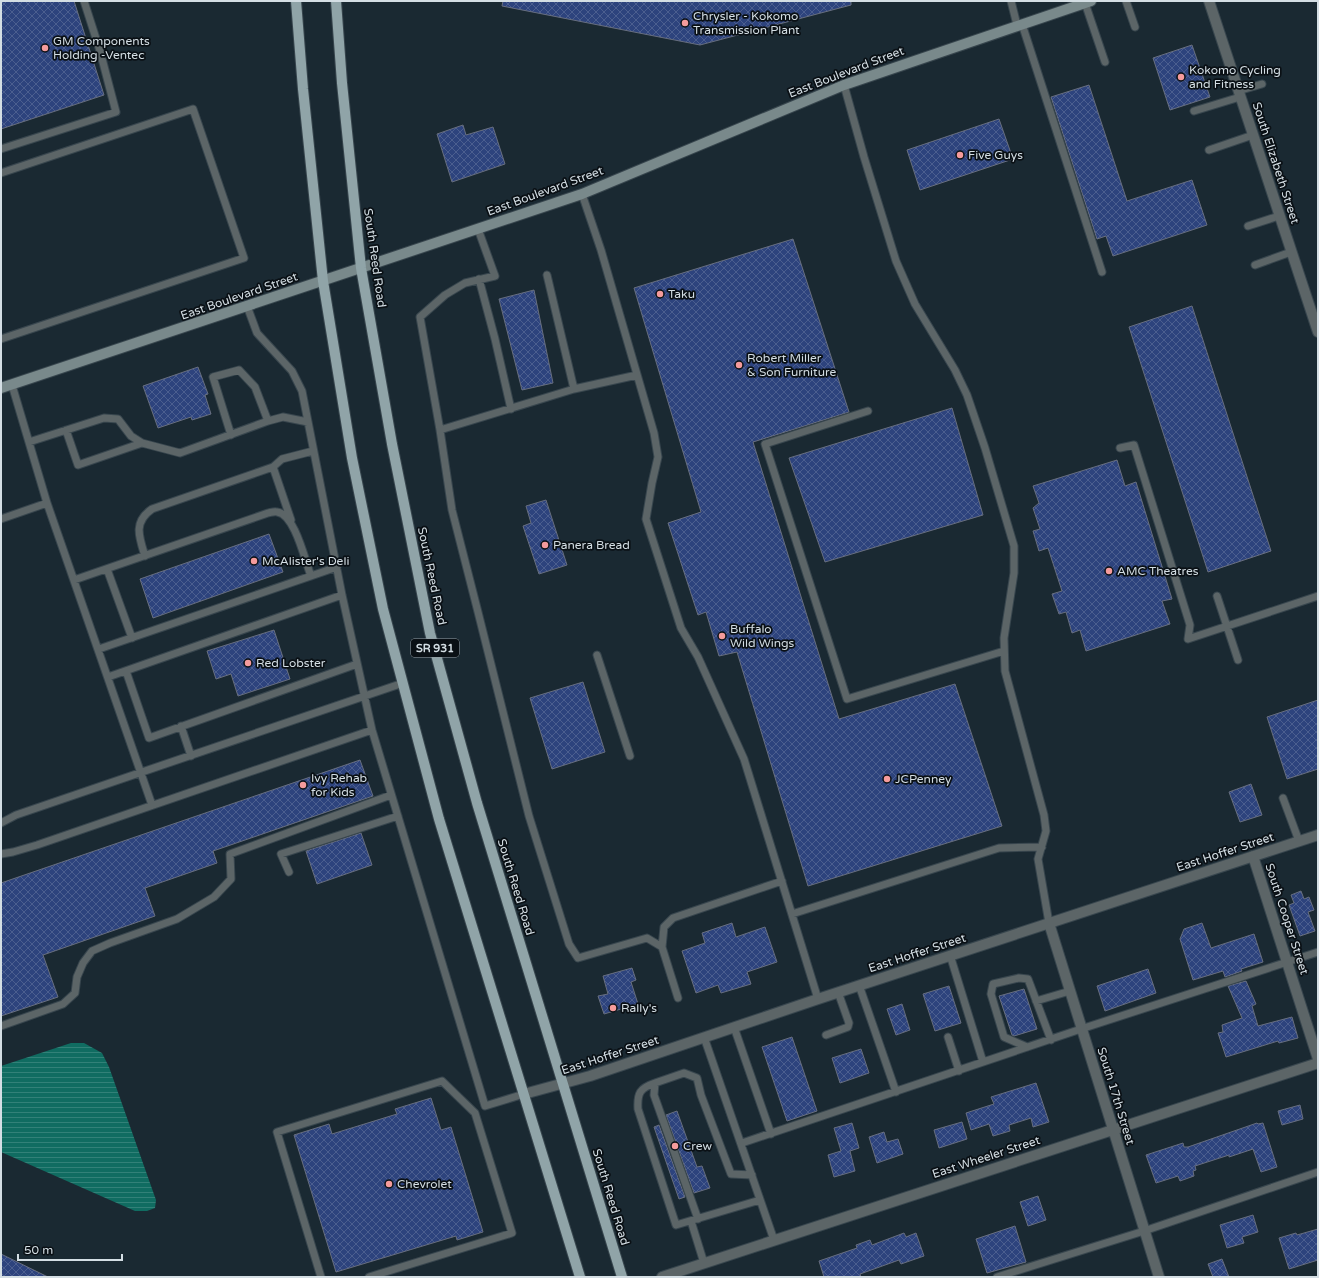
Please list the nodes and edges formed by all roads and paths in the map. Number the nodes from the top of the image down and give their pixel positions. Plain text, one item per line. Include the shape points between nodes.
1 (84, 1) edge
2 (296, 1) edge
3 (336, 1) edge
4 (1011, 1) edge
5 (1126, 1) edge
6 (1209, 1) edge
7 (1088, 2) edge
8 (1020, 25) junction
9 (1135, 27) dead end
10 (1105, 62) dead end
11 (1262, 84) dead end
12 (844, 85) junction
13 (1239, 94) junction
14 (1194, 112) dead end
15 (1253, 135) junction
16 (1, 149) edge
17 (1210, 150) dead end
18 (1, 173) edge
19 (582, 194) junction
20 (1279, 216) junction
21 (1248, 226) dead end
22 (478, 229) junction
23 (1291, 252) junction
24 (1255, 265) dead end
25 (361, 268) junction
26 (1102, 272) dead end
27 (547, 275) dead end
28 (480, 279) junction
29 (323, 281) junction
30 (247, 306) junction
31 (1316, 318) edge
32 (1318, 332) edge
33 (1, 339) edge
34 (637, 375) junction
35 (12, 385) junction
36 (1, 388) edge
37 (574, 389) junction
38 (511, 408) junction
39 (868, 411) dead end
40 (268, 421) junction
41 (308, 422) junction
42 (66, 430) junction
43 (440, 430) junction
44 (231, 435) junction
45 (29, 442) junction
46 (142, 443) junction
47 (1120, 448) dead end
48 (313, 451) junction
49 (273, 467) junction
50 (47, 503) junction
51 (1, 519) edge
52 (292, 524) junction
53 (145, 556) junction
54 (337, 567) junction
55 (108, 569) junction
56 (311, 576) junction
57 (74, 580) junction
58 (342, 595) junction
59 (1217, 596) dead end
60 (1318, 596) edge
61 (1227, 626) junction
62 (132, 638) junction
63 (98, 649) junction
64 (1004, 651) junction
65 (597, 655) dead end
66 (1238, 660) dead end
67 (357, 664) junction
68 (126, 671) junction
69 (108, 677) junction
70 (403, 683) junction
71 (364, 696) junction
72 (181, 726) junction
73 (372, 730) junction
74 (191, 756) junction
75 (630, 756) dead end
76 (142, 772) junction
77 (391, 795) junction
78 (1283, 798) dead end
79 (152, 805) junction
80 (398, 816) junction
81 (1, 823) edge
82 (1318, 835) edge
83 (1299, 841) junction
84 (1042, 847) junction
85 (1, 854) edge
86 (1253, 856) junction
87 (289, 872) dead end
88 (782, 882) junction
89 (792, 914) junction
90 (1049, 923) junction
91 (662, 947) junction
92 (1318, 952) edge
93 (950, 955) junction
94 (1288, 963) junction
95 (859, 985) junction
96 (1070, 991) junction
97 (838, 992) junction
98 (678, 998) dead end
99 (818, 999) junction
100 (1036, 1001) junction
101 (1, 1026) edge
102 (734, 1027) junction
103 (1081, 1029) junction
104 (826, 1035) dead end
105 (704, 1037) junction
106 (948, 1037) dead end
107 (1051, 1040) junction
108 (1027, 1048) junction
109 (1318, 1059) edge
110 (983, 1062) junction
111 (1318, 1063) edge
112 (958, 1071) junction
113 (655, 1083) junction
114 (563, 1084) junction
115 (896, 1092) junction
116 (524, 1094) junction
117 (485, 1106) junction
118 (476, 1113) junction
119 (1112, 1129) junction
120 (771, 1134) junction
121 (742, 1143) junction
122 (1318, 1172) edge
123 (752, 1175) junction
124 (760, 1200) junction
125 (694, 1220) junction
126 (1144, 1231) junction
127 (774, 1240) junction
128 (704, 1263) junction
129 (321, 1277) edge
130 (369, 1277) edge
131 (580, 1277) edge
132 (622, 1277) edge
133 (662, 1277) edge
134 (997, 1277) edge
135 (1159, 1277) edge

1 - 16 lane via 116,112
2 - 29 main road, SR 931
3 - 25 main road, South Reed Road / SR 931
4 - 8 lane
5 - 9 lane
6 - 13 street, South Elizabeth Street
7 - 8 main road, East Boulevard Street
7 - 10 lane
8 - 12 main road, East Boulevard Street
8 - 26 lane
11 - 13 lane
12 - 19 main road, East Boulevard Street
12 - 64 lane via 896,261 915,304 967,395 1014,546 1014,573
13 - 14 lane
13 - 15 street, South Elizabeth Street
15 - 17 lane
15 - 20 street, South Elizabeth Street
18 - 33 lane via 194,109 244,258
19 - 22 main road, East Boulevard Street
19 - 34 lane
20 - 21 lane
20 - 23 street, South Elizabeth Street
22 - 25 main road, East Boulevard Street
22 - 28 lane via 495,276
23 - 24 lane
23 - 31 street, South Elizabeth Street
25 - 29 main road, East Boulevard Street
25 - 114 main road, South Reed Road / SR 931 via 392,444 430,633 477,803
27 - 37 lane
28 - 38 lane
28 - 43 lane via 465,283 444,295 420,317
29 - 30 main road, East Boulevard Street
29 - 70 main road, SR 931 via 354,466 384,609
30 - 35 main road, East Boulevard Street
30 - 41 lane via 257,333 292,371 302,391
31 - 32 street, South Elizabeth Street
34 - 37 lane
34 - 88 lane via 654,433 658,457 646,518 681,628 698,657 744,759
35 - 36 main road, East Boulevard Street
35 - 45 lane
37 - 38 lane
38 - 43 lane
39 - 64 lane via 765,444 847,699
40 - 41 lane via 284,417
40 - 44 lane
40 - 44 lane via 255,387 239,370 213,377
41 - 48 lane
42 - 45 lane
42 - 46 lane via 104,418 118,419 131,436
42 - 46 lane via 78,464
43 - 91 lane via 452,510 529,816 569,944 578,958 647,938
44 - 46 lane via 180,453
45 - 50 lane
47 - 61 lane via 1134,445 1190,625 1188,638
48 - 49 lane via 282,459
48 - 54 lane
49 - 52 lane
49 - 53 lane via 144,514 139,536
50 - 51 lane
50 - 57 lane
52 - 53 lane via 284,515 277,512 268,513
52 - 56 lane
53 - 55 lane
54 - 56 lane
54 - 58 lane
55 - 57 lane
55 - 62 lane
56 - 62 lane
57 - 63 lane
58 - 67 lane
58 - 68 lane
59 - 61 lane
60 - 61 lane
61 - 66 lane
62 - 63 lane
63 - 69 lane
64 - 84 lane via 1005,671 1044,815 1046,831
65 - 75 lane
67 - 71 lane
67 - 72 lane
68 - 69 lane
68 - 72 lane via 149,738
69 - 76 lane
70 - 71 lane
70 - 116 main road, SR 931 via 439,820
71 - 73 lane
71 - 74 lane
72 - 74 lane
73 - 77 lane
73 - 79 lane
74 - 76 lane
76 - 79 lane
76 - 81 lane via 16,815
77 - 80 lane
77 - 101 lane via 230,854 231,879 214,897 177,919 92,951 77,977 75,993 63,1004
78 - 83 lane
79 - 85 lane
80 - 87 lane via 281,854
80 - 117 lane
82 - 83 street, East Hoffer Street
83 - 86 street, East Hoffer Street
84 - 89 lane via 998,848
84 - 90 lane via 1038,859
86 - 90 street, East Hoffer Street
86 - 94 street, South Cooper Street
88 - 89 lane
88 - 91 lane via 673,918 664,927
89 - 99 lane
90 - 93 street, East Hoffer Street
90 - 96 street, South 17th Street
91 - 98 lane
92 - 94 lane
93 - 95 street, East Hoffer Street
93 - 110 lane
94 - 103 lane
94 - 109 street, South Cooper Street
95 - 97 street, East Hoffer Street
95 - 115 lane
96 - 100 lane
96 - 103 street, South 17th Street
97 - 99 street, East Hoffer Street
97 - 104 lane via 849,1023 848,1027
99 - 102 street, East Hoffer Street
100 - 107 lane
100 - 108 lane via 1028,979 1019,978 993,984 991,994 1004,1037
102 - 105 street, East Hoffer Street
102 - 120 lane
103 - 107 lane
103 - 119 street, South 17th Street
105 - 114 street, East Hoffer Street
105 - 121 lane
106 - 112 lane
107 - 108 lane
108 - 110 lane
110 - 112 lane
111 - 119 street, East Wheeler Street
112 - 115 lane
113 - 123 lane via 684,1073 697,1078 731,1174
113 - 125 lane via 654,1095
113 - 125 lane via 645,1087 637,1098 638,1109 676,1225
114 - 116 street, East Hoffer Street
114 - 132 main road, South Reed Road / SR 931
115 - 120 lane
116 - 117 lane
116 - 131 main road, SR 931
117 - 118 lane
118 - 129 lane via 442,1081 277,1132
118 - 130 lane via 512,1233
119 - 126 street, South 17th Street
119 - 127 street, East Wheeler Street
120 - 121 lane
121 - 123 lane
122 - 126 lane
123 - 124 lane
124 - 125 lane
124 - 127 lane
125 - 128 lane
126 - 134 lane
126 - 135 street, South 17th Street
127 - 128 street, East Wheeler Street
128 - 133 street, East Wheeler Street

